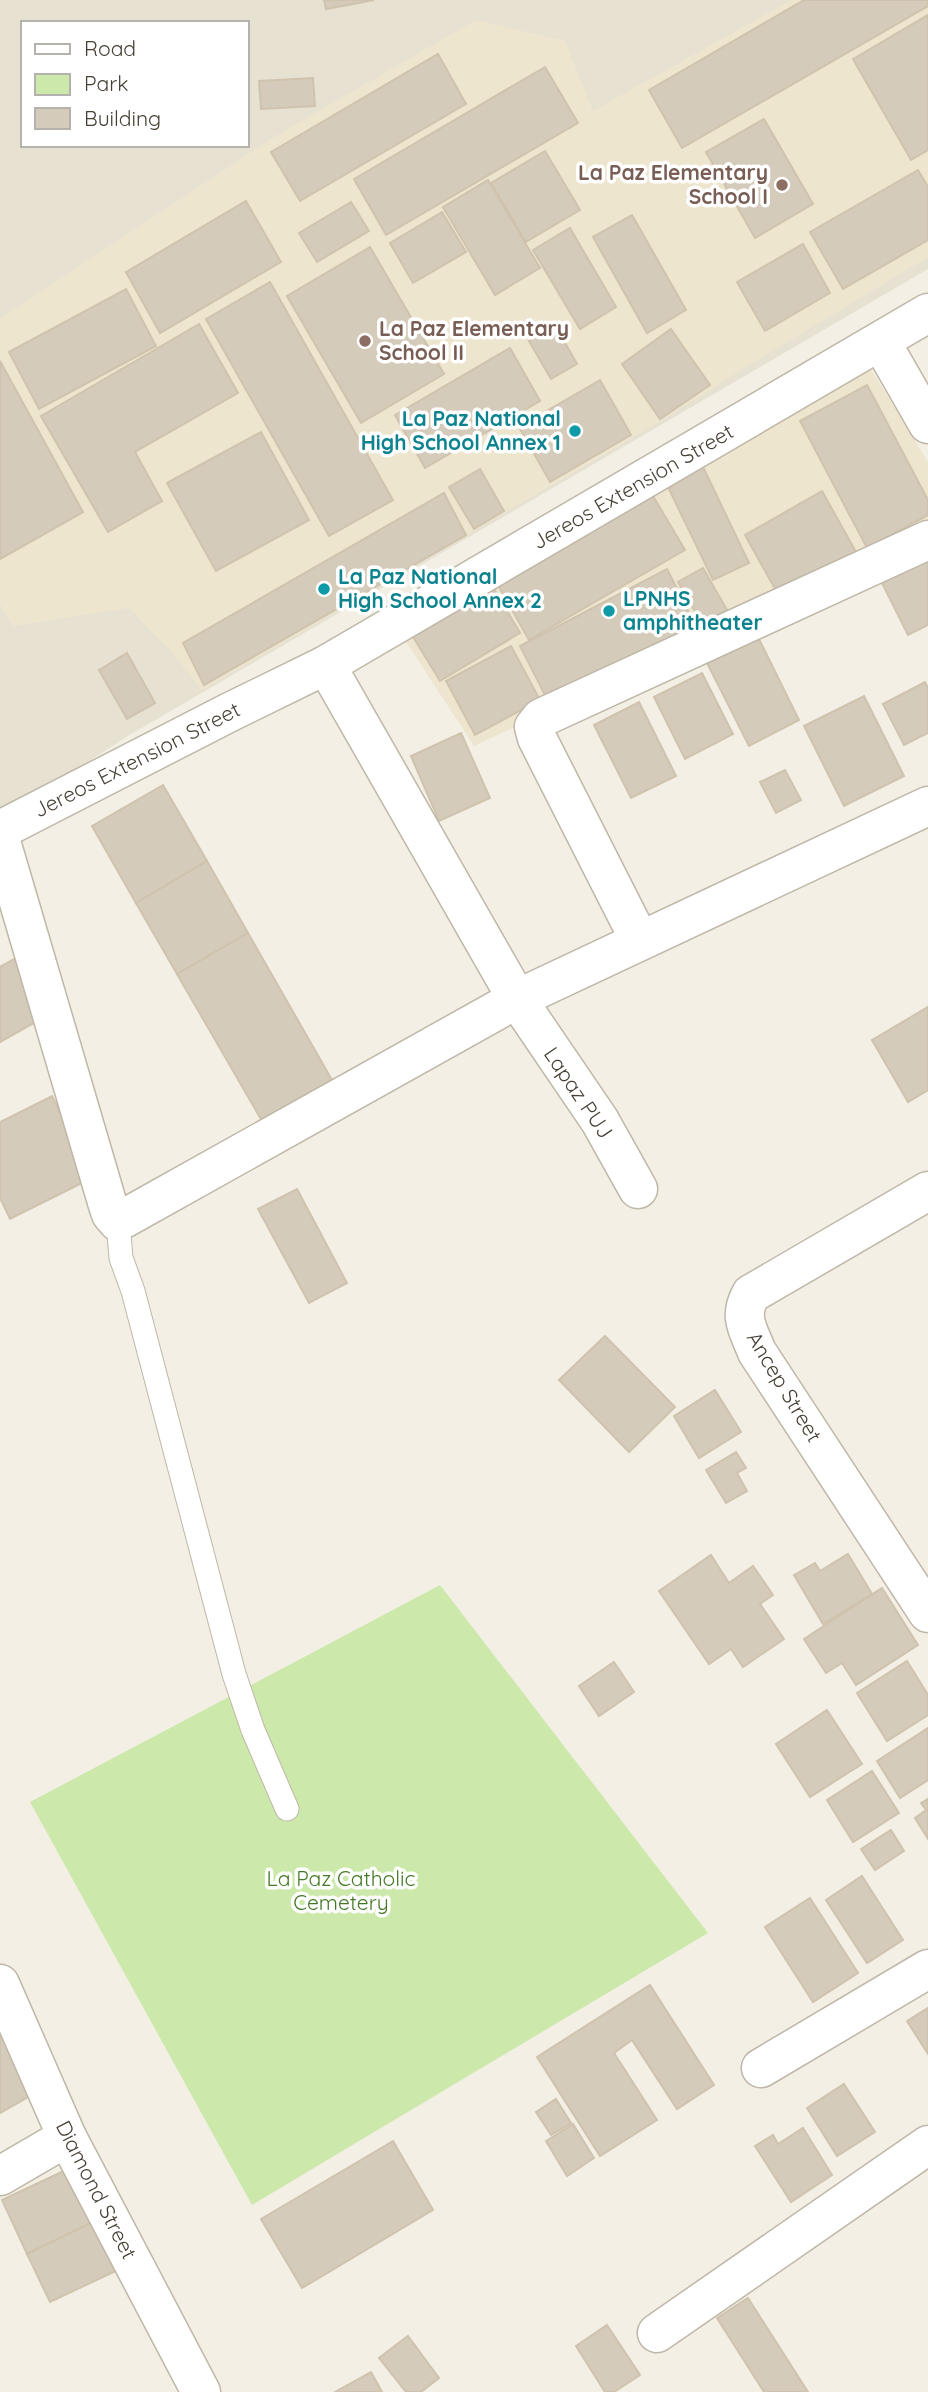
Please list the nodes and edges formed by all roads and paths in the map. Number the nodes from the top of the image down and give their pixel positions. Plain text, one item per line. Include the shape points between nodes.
1 (928, 313) edge
2 (881, 342) junction
3 (928, 424) edge
4 (928, 540) edge
5 (326, 665) junction
6 (928, 806) edge
7 (2, 828) edge
8 (640, 941) junction
9 (517, 999) junction
10 (638, 1189) dead end
11 (928, 1191) edge
12 (118, 1222) junction
13 (928, 1614) edge
14 (287, 1809) dead end
15 (928, 1969) edge
16 (0, 1984) edge
17 (761, 2068) dead end
18 (67, 2137) junction
19 (928, 2145) edge
20 (0, 2176) edge
21 (657, 2333) dead end
22 (201, 2392) edge

1 - 2 street, Jereos Extension Street
2 - 3 street
2 - 5 street, Jereos Extension Street
4 - 8 street via 541,718 534,727
5 - 7 street, Jereos Extension Street
5 - 9 street, Lapaz PUJ
6 - 8 street
7 - 12 street via 107,1202
8 - 9 street
9 - 10 street, Lapaz PUJ via 600,1121
9 - 12 street
11 - 13 street, Ancep Street via 751,1294 744,1306 744,1319 757,1352
12 - 14 lane via 121,1258 234,1674
15 - 17 street
16 - 18 street, Diamond Street
18 - 20 street
18 - 22 street, Diamond Street
19 - 21 street

